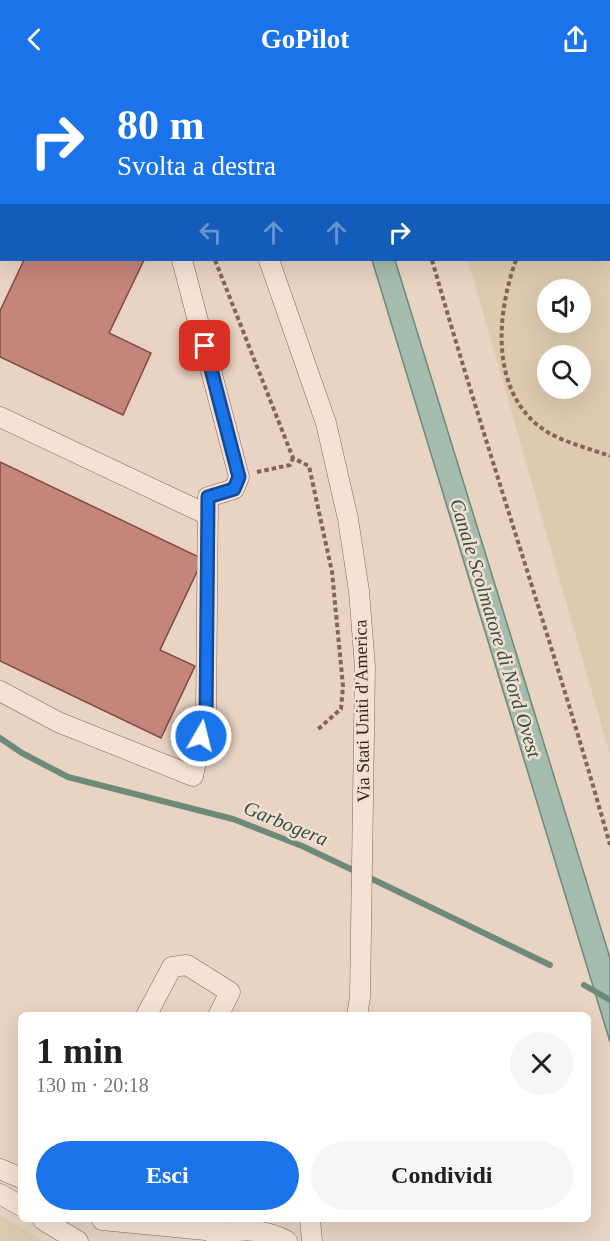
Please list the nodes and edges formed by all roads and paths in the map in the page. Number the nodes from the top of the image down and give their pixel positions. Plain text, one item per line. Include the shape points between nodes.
1 (182, 261) edge
2 (215, 261) edge
3 (268, 261) edge
4 (432, 261) edge
5 (516, 261) edge
6 (0, 417) edge
7 (610, 456) edge
8 (293, 458) junction
9 (237, 481) junction
10 (208, 515) junction
11 (0, 691) edge
12 (317, 730) dead end
13 (610, 845) edge
14 (148, 1012) edge
15 (220, 1012) edge
16 (358, 1012) edge
17 (0, 1169) edge
18 (18, 1177) edge
19 (1, 1195) edge
20 (18, 1199) edge
21 (18, 1204) edge
22 (46, 1222) edge
23 (151, 1222) edge
24 (310, 1222) edge
25 (175, 1223) edge
26 (260, 1225) edge
27 (226, 1232) junction
28 (78, 1241) edge
29 (204, 1241) edge
30 (287, 1241) edge
31 (312, 1241) edge

1 - 9 street
2 - 8 path
3 - 16 street, Via Stati Uniti d'America via 326,423 348,519 358,591 365,667
4 - 13 path
5 - 7 path via 502,315 501,342 507,376 518,403 535,423
6 - 10 street
8 - 9 path via 290,465
8 - 12 path via 309,466 332,572 343,686 341,708
9 - 10 street via 208,497
10 - 11 street via 206,716 193,776 58,722
14 - 15 street via 172,967 187,965 230,992
17 - 18 street
19 - 20 street
19 - 21 street
22 - 28 street
23 - 25 street
24 - 31 street
25 - 27 street
26 - 27 street
26 - 30 street
27 - 29 street

